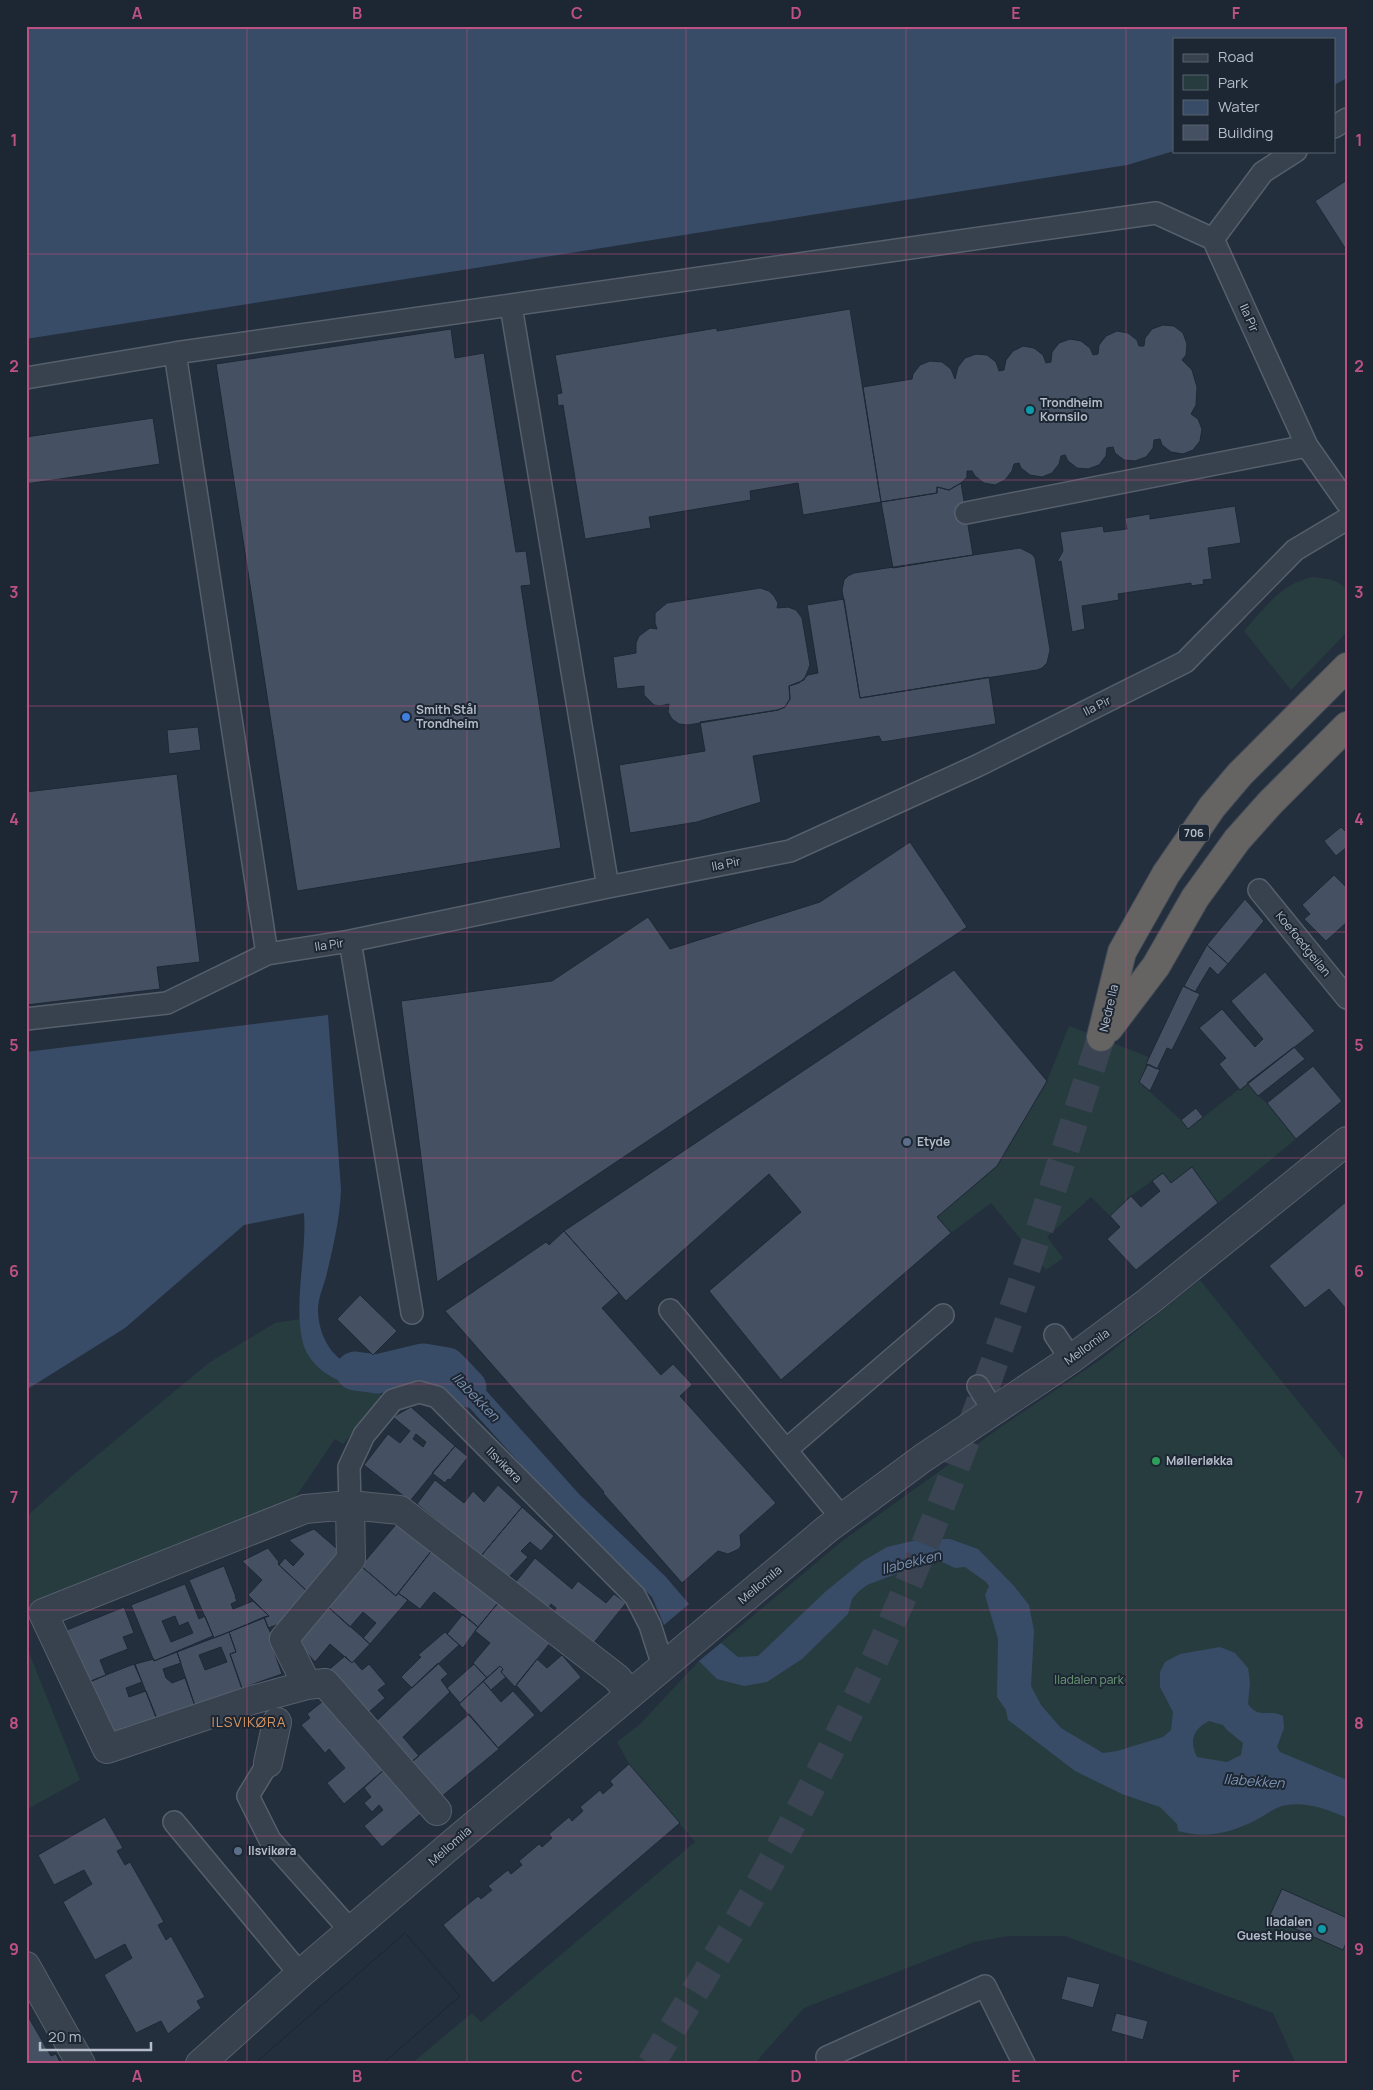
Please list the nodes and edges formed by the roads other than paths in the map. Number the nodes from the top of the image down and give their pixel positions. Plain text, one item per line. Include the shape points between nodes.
1 (1347, 119) edge
2 (1336, 126) edge
3 (1294, 152) edge
4 (1213, 239) junction
5 (511, 306) junction
6 (175, 353) junction
7 (26, 378) edge
8 (1306, 446) junction
9 (1347, 503) edge
10 (966, 513) dead end
11 (1347, 519) edge
12 (1347, 667) edge
13 (1347, 726) edge
14 (608, 887) junction
15 (1259, 890) dead end
16 (350, 942) junction
17 (267, 954) junction
18 (1347, 998) edge
19 (26, 1019) edge
20 (1347, 1141) edge
21 (670, 1310) dead end
22 (412, 1313) dead end
23 (943, 1315) dead end
24 (1054, 1335) dead end
25 (1071, 1359) junction
26 (978, 1386) dead end
27 (993, 1410) junction
28 (786, 1450) junction
29 (350, 1505) junction
30 (842, 1518) junction
31 (663, 1666) junction
32 (306, 1685) junction
33 (630, 1694) junction
34 (277, 1722) dead end
35 (268, 1763) joint
36 (437, 1811) dead end
37 (174, 1822) dead end
38 (351, 1931) junction
39 (26, 1966) edge
40 (300, 1974) junction
41 (81, 2064) edge
42 (200, 2064) edge
43 (831, 2064) edge
44 (1024, 2064) edge

1 - 2 lane
3 - 4 lane via 1263,172
4 - 5 lane via 1156,213
4 - 8 lane, Ila Pir
5 - 6 lane
5 - 14 lane
6 - 7 lane
6 - 17 lane
8 - 9 lane, Ila Pir
8 - 10 lane
11 - 14 lane, Ila Pir via 1295,550 1185,662 980,765 790,851
12 - 13 highway, Nedre Ila / 706 via 1240,774 1212,807 1166,874 1122,952 1102,1037 1156,966 1195,898 1237,840
14 - 16 lane, Ila Pir
15 - 18 lane, Koefoedgeilan
16 - 17 lane, Ila Pir
16 - 22 lane
17 - 19 lane, Ila Pir via 167,1003
20 - 25 street, Mellomila via 1172,1284
21 - 28 lane
23 - 28 lane
24 - 25 lane
25 - 27 street, Mellomila
26 - 27 lane
27 - 30 street, Mellomila
28 - 30 lane
29 - 31 lane, Ilsvikøra via 349,1467 364,1435 393,1400 419,1392 437,1397 635,1596 650,1625
29 - 32 street, Ilsvikøra via 351,1559 284,1639
29 - 32 street via 305,1509 43,1613 107,1749
29 - 33 street via 400,1510 618,1678
30 - 31 street, Mellomila
31 - 33 street, Mellomila
32 - 36 street via 325,1683
33 - 38 street, Mellomila
34 - 35 street
35 - 38 lane via 248,1796 270,1840
37 - 40 lane
38 - 40 street, Mellomila
39 - 41 street
40 - 42 street, Mellomila
43 - 44 lane via 827,2057 985,1986

